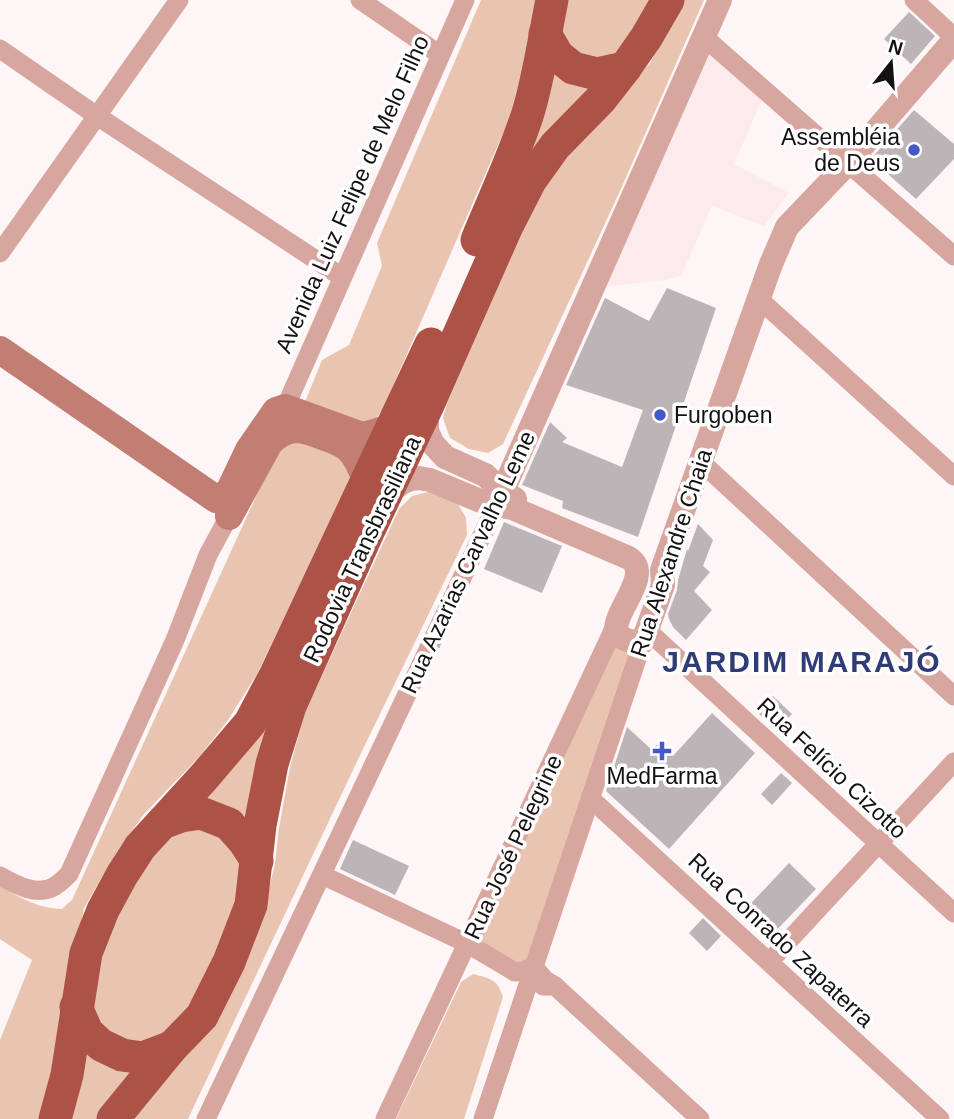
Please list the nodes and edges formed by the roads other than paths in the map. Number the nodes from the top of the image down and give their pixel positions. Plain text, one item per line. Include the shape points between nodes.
1 (179, 0) edge
2 (360, 0) edge
3 (464, 0) edge
4 (552, 0) edge
5 (668, 0) edge
6 (720, 0) edge
7 (914, 0) edge
8 (545, 34) junction
9 (704, 37) junction
10 (954, 39) edge
11 (0, 49) edge
12 (439, 54) junction
13 (625, 68) junction
14 (97, 116) junction
15 (848, 163) junction
16 (0, 253) edge
17 (954, 256) edge
18 (342, 276) junction
19 (759, 299) junction
20 (0, 349) edge
21 (0, 370) edge
22 (428, 407) junction
23 (285, 408) junction
24 (392, 427) junction
25 (700, 461) junction
26 (954, 476) edge
27 (376, 488) junction
28 (500, 497) junction
29 (225, 501) junction
30 (662, 570) junction
31 (619, 618) junction
32 (647, 631) junction
33 (954, 695) edge
34 (954, 762) edge
35 (590, 798) junction
36 (162, 822) junction
37 (878, 844) junction
38 (257, 861) junction
39 (0, 876) edge
40 (321, 878) junction
41 (954, 914) edge
42 (466, 947) junction
43 (769, 962) junction
44 (533, 966) junction
45 (555, 986) junction
46 (526, 989) junction
47 (76, 1007) junction
48 (172, 1047) junction
49 (55, 1119) edge
50 (113, 1119) edge
51 (206, 1119) edge
52 (385, 1119) edge
53 (483, 1119) edge
54 (700, 1119) edge
55 (940, 1119) edge

1 - 14 street
2 - 12 street
3 - 12 street, Avenida Luiz Felipe de Melo Filho
4 - 8 highway, Rodovia Transbrasiliana
5 - 13 highway, Rodovia Transbrasiliana
6 - 9 street, Rua Azarias Carvalho Leme
7 - 10 street
8 - 13 highway via 558,56 573,68 597,74
8 - 24 highway, Rodovia Transbrasiliana via 527,116 509,165
9 - 15 street
9 - 28 street, Rua Azarias Carvalho Leme
10 - 15 street, Rua Alexandre Chaia
11 - 14 street
12 - 18 street, Avenida Luiz Felipe de Melo Filho
13 - 22 highway, Rodovia Transbrasiliana via 530,181
14 - 16 street
14 - 18 street
15 - 17 street
15 - 19 street, Rua Alexandre Chaia via 787,227
18 - 23 street, Avenida Luiz Felipe de Melo Filho
19 - 25 street, Rua Alexandre Chaia
19 - 26 street
20 - 29 main road
21 - 29 main road via 213,516
22 - 27 highway, Rodovia Transbrasiliana
22 - 28 street via 427,431 433,444 445,457 485,475
23 - 24 main road via 362,436
23 - 29 main road via 276,411 248,450
24 - 27 highway, Rodovia Transbrasiliana
25 - 30 street, Rua Alexandre Chaia
25 - 33 street
27 - 28 street via 419,478 483,502
27 - 29 main road via 350,449 302,428 278,434
27 - 36 highway, Rodovia Transbrasiliana via 250,723
27 - 38 highway, Rodovia Transbrasiliana via 290,706 272,764
28 - 30 street via 648,554
28 - 31 street, Rua José Pelegrine via 512,508 635,563 638,573
28 - 40 street, Rua Azarias Carvalho Leme
29 - 39 street via 175,640 69,874 54,887 40,891
30 - 32 street, Rua Alexandre Chaia via 663,585
31 - 32 street via 618,633 624,640 633,642
31 - 42 street, Rua José Pelegrine
32 - 35 street, Rua Alexandre Chaia
32 - 37 street, Rua Felício Cizotto
34 - 37 street
35 - 43 street, Rua Conrado Zapaterra
35 - 44 street, Rua Alexandre Chaia
36 - 38 highway via 201,813 229,824
36 - 47 highway, Rodovia Transbrasiliana via 140,847 103,910 86,953
37 - 41 street, Rua Felício Cizotto
37 - 43 street
38 - 48 highway, Rodovia Transbrasiliana via 251,905 229,962 202,1016
40 - 42 street
40 - 51 street, Rua Azarias Carvalho Leme
42 - 44 street via 515,972
42 - 46 street
42 - 52 street, Rua José Pelegrine
43 - 55 street, Rua Conrado Zapaterra
44 - 45 street
44 - 46 street, Rua Alexandre Chaia
45 - 46 street
45 - 54 street
46 - 53 street, Rua Alexandre Chaia
47 - 48 highway via 87,1032 122,1055 143,1058
47 - 49 highway, Rodovia Transbrasiliana via 67,1075
48 - 50 highway, Rodovia Transbrasiliana

